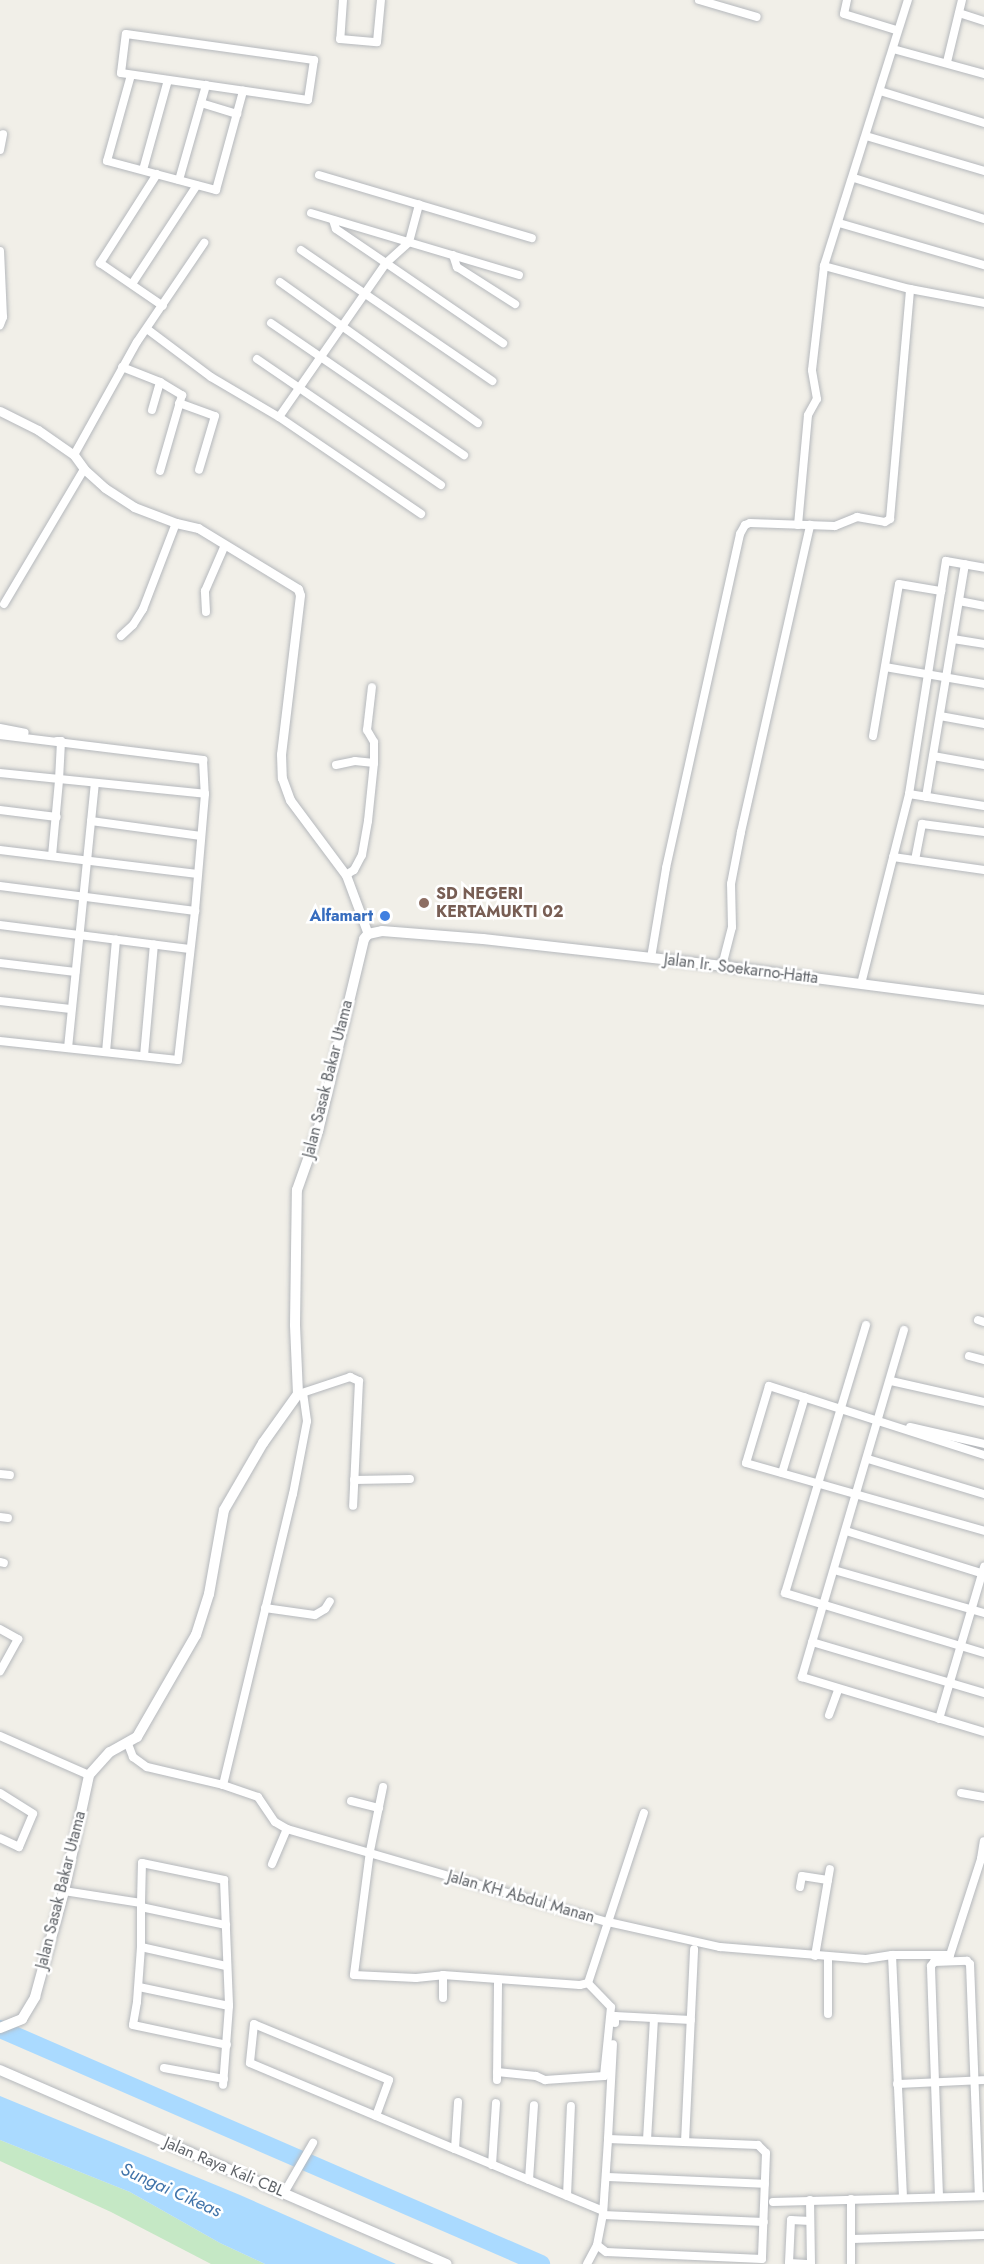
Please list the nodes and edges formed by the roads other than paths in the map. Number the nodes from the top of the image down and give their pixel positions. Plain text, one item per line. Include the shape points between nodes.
1 (343, 0) edge
2 (381, 0) edge
3 (699, 0) edge
4 (847, 0) edge
5 (908, 0) edge
6 (962, 0) edge
7 (959, 13) junction
8 (757, 17) dead end
9 (984, 21) edge
10 (896, 30) junction
11 (893, 49) junction
12 (947, 62) junction
13 (984, 74) edge
14 (131, 75) junction
15 (168, 80) junction
16 (206, 85) junction
17 (243, 91) junction
18 (880, 91) junction
19 (201, 103) junction
20 (237, 114) junction
21 (984, 123) edge
22 (3, 134) dead end
23 (866, 136) junction
24 (0, 150) edge
25 (143, 170) junction
26 (984, 171) edge
27 (157, 174) junction
28 (319, 175) dead end
29 (854, 178) junction
30 (179, 180) junction
31 (197, 185) junction
32 (419, 204) junction
33 (311, 213) dead end
34 (984, 219) edge
35 (333, 220) junction
36 (839, 223) junction
37 (532, 238) dead end
38 (409, 242) junction
39 (204, 243) dead end
40 (301, 250) dead end
41 (0, 251) edge
42 (453, 255) junction
43 (386, 263) junction
44 (984, 265) edge
45 (824, 266) junction
46 (519, 275) dead end
47 (280, 282) dead end
48 (132, 284) junction
49 (910, 288) junction
50 (365, 295) junction
51 (984, 303) edge
52 (515, 304) dead end
53 (163, 306) junction
54 (272, 323) dead end
55 (0, 325) edge
56 (342, 326) junction
57 (147, 329) junction
58 (503, 343) dead end
59 (320, 358) junction
60 (257, 359) dead end
61 (122, 367) junction
62 (492, 381) dead end
63 (160, 382) junction
64 (299, 388) junction
65 (180, 402) junction
66 (152, 410) dead end
67 (0, 411) edge
68 (279, 417) junction
69 (478, 423) dead end
70 (74, 455) junction
71 (464, 455) dead end
72 (84, 469) junction
73 (199, 470) dead end
74 (160, 471) dead end
75 (441, 485) dead end
76 (421, 514) dead end
77 (176, 523) junction
78 (798, 525) junction
79 (810, 525) junction
80 (225, 545) junction
81 (965, 564) junction
82 (984, 568) edge
83 (941, 591) junction
84 (959, 601) junction
85 (4, 604) dead end
86 (984, 606) edge
87 (206, 612) dead end
88 (121, 636) dead end
89 (953, 639) junction
90 (984, 644) edge
91 (885, 667) junction
92 (928, 674) junction
93 (946, 678) junction
94 (984, 684) edge
95 (372, 687) dead end
96 (940, 716) junction
97 (984, 724) edge
98 (0, 728) edge
99 (0, 735) edge
100 (873, 736) dead end
101 (61, 741) junction
102 (933, 756) junction
103 (374, 763) junction
104 (336, 765) dead end
105 (984, 765) edge
106 (0, 772) edge
107 (59, 780) junction
108 (95, 784) junction
109 (205, 794) junction
110 (909, 794) junction
111 (926, 797) junction
112 (984, 806) edge
113 (0, 810) edge
114 (57, 817) junction
115 (91, 821) junction
116 (984, 832) edge
117 (201, 836) junction
118 (0, 850) edge
119 (52, 856) junction
120 (893, 857) junction
121 (86, 859) junction
122 (915, 860) junction
123 (984, 870) edge
124 (198, 874) junction
125 (346, 875) junction
126 (0, 886) edge
127 (82, 895) junction
128 (195, 911) junction
129 (0, 925) edge
130 (78, 934) junction
131 (368, 934) junction
132 (116, 939) junction
133 (154, 944) junction
134 (189, 949) junction
135 (651, 958) junction
136 (0, 963) edge
137 (722, 966) junction
138 (75, 972) junction
139 (861, 984) junction
140 (984, 1000) edge
141 (0, 1001) edge
142 (71, 1009) junction
143 (0, 1041) edge
144 (68, 1048) junction
145 (106, 1052) junction
146 (144, 1056) junction
147 (866, 1325) dead end
148 (904, 1329) dead end
149 (969, 1356) dead end
150 (984, 1360) edge
151 (891, 1381) junction
152 (300, 1393) junction
153 (804, 1398) junction
154 (984, 1402) edge
155 (841, 1409) junction
156 (879, 1421) junction
157 (984, 1444) edge
158 (984, 1455) edge
159 (868, 1459) junction
160 (782, 1473) junction
161 (0, 1474) edge
162 (10, 1476) dead end
163 (410, 1479) dead end
164 (354, 1480) junction
165 (818, 1484) junction
166 (984, 1494) edge
167 (857, 1495) junction
168 (353, 1506) dead end
169 (846, 1531) junction
170 (984, 1532) edge
171 (834, 1570) junction
172 (983, 1572) edge
173 (330, 1601) dead end
174 (824, 1605) junction
175 (265, 1608) junction
176 (971, 1609) junction
177 (984, 1613) edge
178 (0, 1629) edge
179 (812, 1642) junction
180 (961, 1646) junction
181 (984, 1653) edge
182 (0, 1671) edge
183 (950, 1683) junction
184 (838, 1690) junction
185 (984, 1693) edge
186 (829, 1715) dead end
187 (939, 1719) junction
188 (984, 1732) edge
189 (0, 1736) edge
190 (124, 1746) junction
191 (89, 1775) junction
192 (223, 1785) junction
193 (383, 1787) dead end
194 (0, 1793) edge
195 (961, 1793) dead end
196 (984, 1797) edge
197 (351, 1800) dead end
198 (379, 1808) junction
199 (644, 1814) dead end
200 (287, 1829) junction
201 (0, 1838) edge
202 (984, 1840) edge
203 (370, 1851) junction
204 (982, 1859) edge
205 (272, 1864) dead end
206 (830, 1869) dead end
207 (828, 1880) junction
208 (800, 1887) dead end
209 (64, 1891) junction
210 (141, 1905) junction
211 (608, 1922) junction
212 (226, 1925) junction
213 (141, 1947) junction
214 (694, 1949) dead end
215 (892, 1955) junction
216 (815, 1956) junction
217 (828, 1957) junction
218 (226, 1966) junction
219 (443, 1975) junction
220 (498, 1980) junction
221 (588, 1983) junction
222 (139, 1987) junction
223 (443, 1998) dead end
224 (229, 2006) junction
225 (828, 2014) dead end
226 (654, 2018) junction
227 (691, 2020) junction
228 (0, 2028) edge
229 (228, 2044) junction
230 (164, 2068) dead end
231 (0, 2070) edge
232 (984, 2080) edge
233 (937, 2081) junction
234 (974, 2081) junction
235 (897, 2084) junction
236 (458, 2102) dead end
237 (496, 2103) dead end
238 (534, 2105) dead end
239 (571, 2106) dead end
240 (376, 2116) junction
241 (608, 2139) junction
242 (647, 2140) junction
243 (685, 2142) junction
244 (313, 2143) dead end
245 (455, 2149) junction
246 (492, 2165) junction
247 (606, 2177) junction
248 (530, 2180) junction
249 (765, 2184) junction
250 (284, 2193) junction
251 (567, 2196) junction
252 (982, 2196) edge
253 (939, 2197) junction
254 (903, 2198) junction
255 (851, 2199) junction
256 (810, 2200) junction
257 (774, 2202) dead end
258 (603, 2213) junction
259 (810, 2220) junction
260 (764, 2222) junction
261 (984, 2235) edge
262 (852, 2239) junction
263 (597, 2245) junction
264 (447, 2264) edge
265 (587, 2264) edge
266 (811, 2264) edge
267 (851, 2264) edge

1 - 2 street via 340,39 377,42
3 - 8 street
4 - 10 street via 844,14
5 - 10 street
6 - 7 street
7 - 9 street
7 - 12 street
10 - 11 street
11 - 12 street
11 - 18 street
12 - 13 street
14 - 15 street
14 - 17 street via 121,74 126,34 314,60 308,100
14 - 25 street via 107,161
15 - 16 street
15 - 25 street
16 - 17 street
16 - 19 street
17 - 20 street
18 - 21 street
18 - 23 street
19 - 20 street
19 - 30 street
20 - 31 street via 216,190
22 - 24 street
23 - 26 street
23 - 29 street
25 - 27 street
27 - 30 street
27 - 48 street via 100,260
28 - 32 street
29 - 34 street
29 - 36 street
30 - 31 street
31 - 48 street
32 - 37 street
32 - 38 street
33 - 35 street
35 - 38 street
35 - 43 street via 336,229
36 - 44 street
36 - 45 street
38 - 42 street
38 - 43 street
39 - 53 street
40 - 50 street
41 - 55 street
42 - 46 street
42 - 52 street via 458,267
43 - 50 street
43 - 58 street
45 - 49 street
45 - 78 street via 812,370 818,399 808,415
47 - 56 street
48 - 53 street
49 - 51 street
49 - 79 street via 890,519 885,522 857,517 835,526
50 - 56 street
50 - 62 street
53 - 57 street
54 - 59 street
56 - 59 street
56 - 69 street
57 - 61 street
57 - 68 street via 212,378
59 - 64 street
59 - 71 street
60 - 64 street
61 - 63 street
61 - 70 street
63 - 65 street via 182,395
63 - 66 street
64 - 68 street
64 - 75 street
65 - 73 street via 215,416
65 - 74 street
67 - 70 street via 38,430
68 - 76 street
70 - 72 street
72 - 77 street via 134,507
72 - 85 street
77 - 80 street via 198,528
77 - 88 street via 143,609
78 - 79 street
78 - 135 street via 750,523 740,534 666,868
79 - 137 street via 741,832 732,884 732,927
80 - 87 street via 205,591
80 - 125 street via 300,591 281,754 282,778 290,800
81 - 82 street
81 - 83 street via 946,561
81 - 84 street
83 - 91 street via 899,584
83 - 92 street
84 - 86 street
84 - 89 street
89 - 90 street
89 - 93 street
91 - 92 street
91 - 100 street
92 - 93 street
92 - 110 street
93 - 94 street
93 - 96 street
95 - 103 street via 368,730 374,742
96 - 97 street
96 - 102 street
98 - 101 street
99 - 101 street
101 - 107 street
101 - 109 street via 203,760
102 - 105 street
102 - 111 street
103 - 104 street
103 - 125 street via 362,855 354,870
106 - 107 street
107 - 108 street
107 - 114 street
108 - 109 street
108 - 115 street
109 - 117 street
110 - 111 street
110 - 120 street
111 - 112 street
113 - 114 street
114 - 119 street
115 - 117 street
115 - 121 street
116 - 122 street via 922,824
117 - 124 street
118 - 119 street
119 - 121 street
120 - 122 street
120 - 139 street
121 - 124 street
121 - 127 street
122 - 123 street
124 - 128 street
125 - 131 street
126 - 127 street
127 - 128 street
127 - 130 street
128 - 134 street
129 - 130 street
130 - 132 street
130 - 138 street
131 - 135 main road, Jalan Ir. Soekarno-Hatta via 382,931 483,939
131 - 152 main road, Jalan Sasak Bakar Utama via 357,963 318,1131 297,1190 294,1303
132 - 133 street
132 - 145 street
133 - 134 street
133 - 146 street
134 - 146 street via 178,1060
135 - 137 main road, Jalan Ir. Soekarno-Hatta
136 - 138 street
137 - 139 main road, Jalan Ir. Soekarno-Hatta
138 - 142 street
139 - 140 main road, Jalan Ir. Soekarno-Hatta
141 - 142 street
142 - 144 street
143 - 144 street
144 - 145 street
145 - 146 street
147 - 155 street
148 - 151 street
149 - 150 street
151 - 154 street
151 - 156 street
152 - 164 street via 358,1378
152 - 175 street via 307,1421 304,1441
152 - 190 main road via 227,1502 205,1614 137,1737
153 - 155 street
153 - 160 street
153 - 160 street via 769,1386 749,1452 746,1463
155 - 156 street
155 - 165 street
156 - 157 street
156 - 158 street
156 - 159 street
159 - 166 street
159 - 167 street
160 - 165 street
161 - 162 street
163 - 164 street
164 - 168 street
165 - 167 street
165 - 174 street via 785,1593
167 - 169 street
167 - 170 street
169 - 171 street
169 - 172 street
171 - 174 street
171 - 176 street
172 - 176 street
173 - 175 street via 315,1615
174 - 179 street
174 - 180 street
175 - 192 street
176 - 177 street
176 - 180 street
178 - 182 street via 18,1639
179 - 183 street
179 - 184 street via 802,1677
180 - 181 street
180 - 183 street
183 - 185 street
183 - 187 street
184 - 186 street
184 - 187 street
187 - 188 street
189 - 191 street
190 - 191 main road via 110,1752
190 - 192 street, Jalan KH Abdul Manan via 147,1767
191 - 209 main road, Jalan Sasak Bakar Utama
192 - 200 street, Jalan KH Abdul Manan via 258,1797 275,1821
193 - 198 street
194 - 201 street via 33,1814 19,1847
195 - 196 street
197 - 198 street
198 - 203 street
199 - 211 street
200 - 203 street, Jalan KH Abdul Manan
200 - 205 street
202 - 204 street
203 - 211 street, Jalan KH Abdul Manan
203 - 219 street via 354,1975
204 - 215 street, Jalan KH Abdul Manan via 950,1955
206 - 207 street
207 - 208 street via 802,1876
207 - 216 street
209 - 210 street
209 - 228 main road, Jalan Sasak Bakar Utama via 34,1997 22,2019
210 - 212 street
210 - 212 street via 142,1863 224,1880
210 - 213 street
211 - 216 street, Jalan KH Abdul Manan via 720,1947
211 - 221 street
212 - 218 street
213 - 218 street
213 - 222 street
214 - 227 street
215 - 217 street, Jalan KH Abdul Manan via 866,1959
215 - 235 street
216 - 217 street, Jalan KH Abdul Manan
217 - 225 street
218 - 224 street
219 - 220 street
219 - 223 street
220 - 221 street
220 - 221 street via 497,2076 536,2076 546,2080 604,2076 611,2007
222 - 224 street
222 - 229 street via 133,2025
224 - 229 street
226 - 227 street
226 - 241 street via 615,2016
226 - 242 street
227 - 243 street
229 - 230 street via 224,2082
231 - 250 main road, Jalan Raya Kali CBL
232 - 234 street
233 - 234 street
233 - 234 street via 931,1966 934,1962 967,1961
233 - 235 street
233 - 253 street
234 - 252 street
235 - 254 street
236 - 245 street
237 - 246 street
238 - 248 street
239 - 251 street
240 - 240 street via 389,2080 254,2024 250,2063
240 - 245 street
241 - 242 street
241 - 247 street
242 - 243 street
243 - 249 street via 758,2145 766,2153
244 - 250 street
245 - 246 street
246 - 248 street
247 - 249 street
247 - 258 street
248 - 251 street
249 - 260 street
250 - 264 main road, Jalan Raya Kali CBL
251 - 258 street
252 - 253 street
253 - 254 street
254 - 255 street
255 - 256 street
255 - 262 street
256 - 257 street
256 - 259 street
258 - 260 street
258 - 263 street
259 - 266 street
259 - 266 street via 791,2220 789,2263
260 - 263 street via 762,2259 755,2261 606,2253
261 - 262 street
262 - 267 street
263 - 265 street

